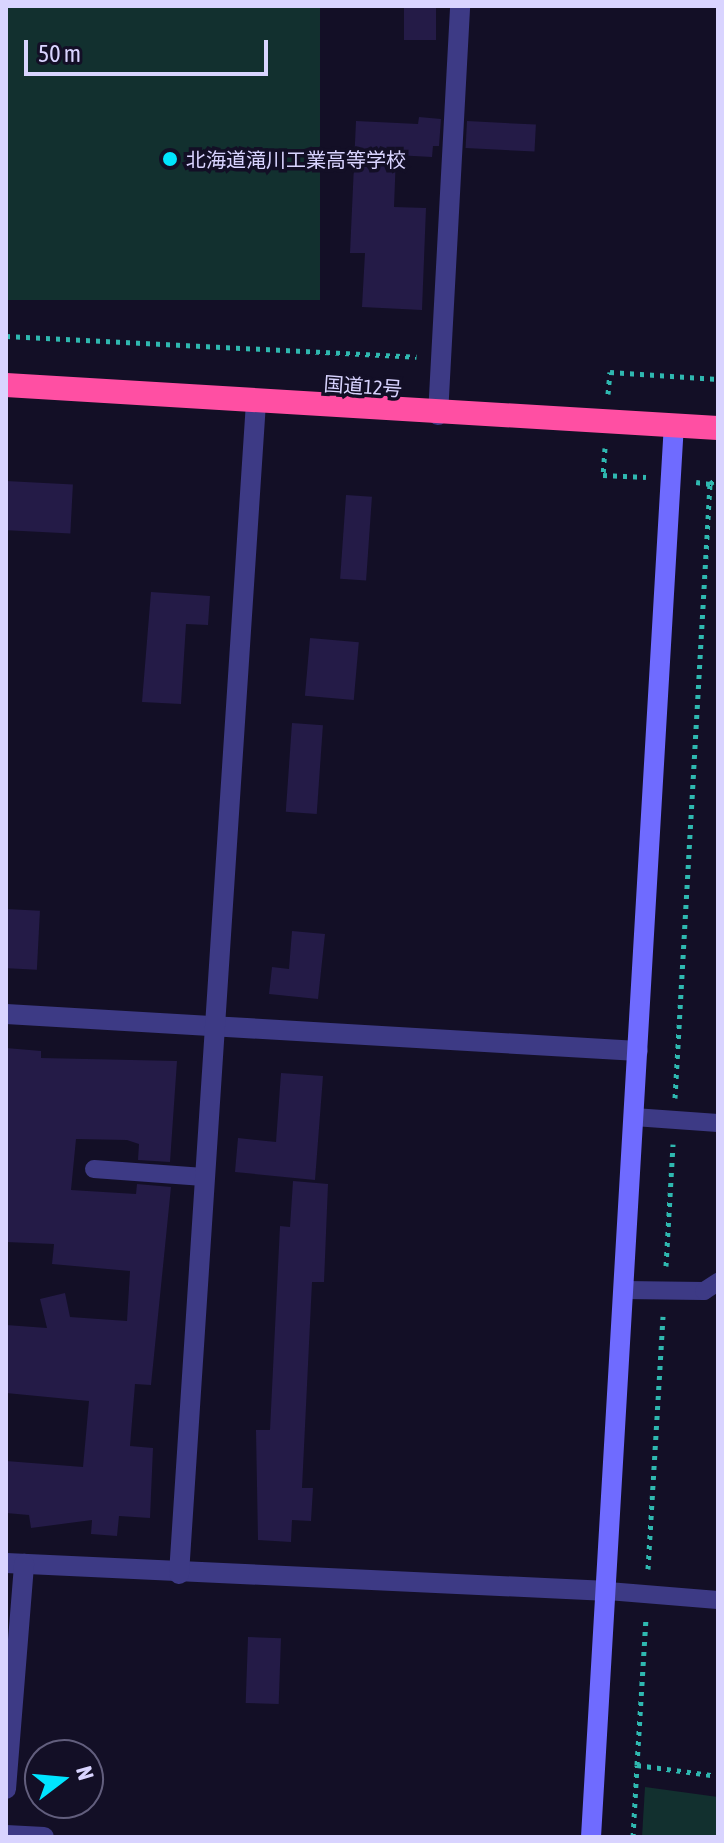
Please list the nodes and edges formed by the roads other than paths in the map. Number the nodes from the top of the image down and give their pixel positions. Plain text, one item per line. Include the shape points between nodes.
1 (460, 6) edge
2 (6, 385) edge
3 (256, 403) junction
4 (438, 415) junction
5 (674, 425) junction
6 (718, 428) edge
7 (6, 1014) edge
8 (214, 1030) junction
9 (638, 1051) junction
10 (634, 1117) junction
11 (718, 1123) edge
12 (94, 1169) dead end
13 (204, 1177) junction
14 (624, 1290) junction
15 (713, 1291) edge
16 (15, 1563) edge
17 (179, 1574) junction
18 (608, 1591) junction
19 (718, 1600) edge
20 (6, 1789) edge
21 (6, 1835) edge
22 (44, 1837) edge
23 (591, 1837) edge

1 - 4 street
2 - 3 highway, 国道12号
3 - 4 highway, 国道12号
3 - 8 street
4 - 5 highway, 国道12号
5 - 6 highway, 国道12号
5 - 9 street
7 - 8 street
8 - 9 street
8 - 13 street
9 - 10 street
10 - 11 lane
10 - 14 street
12 - 13 lane
13 - 17 street
14 - 15 lane
14 - 18 street
16 - 17 street
16 - 20 street
17 - 18 street
18 - 19 lane
18 - 23 street
21 - 22 street

